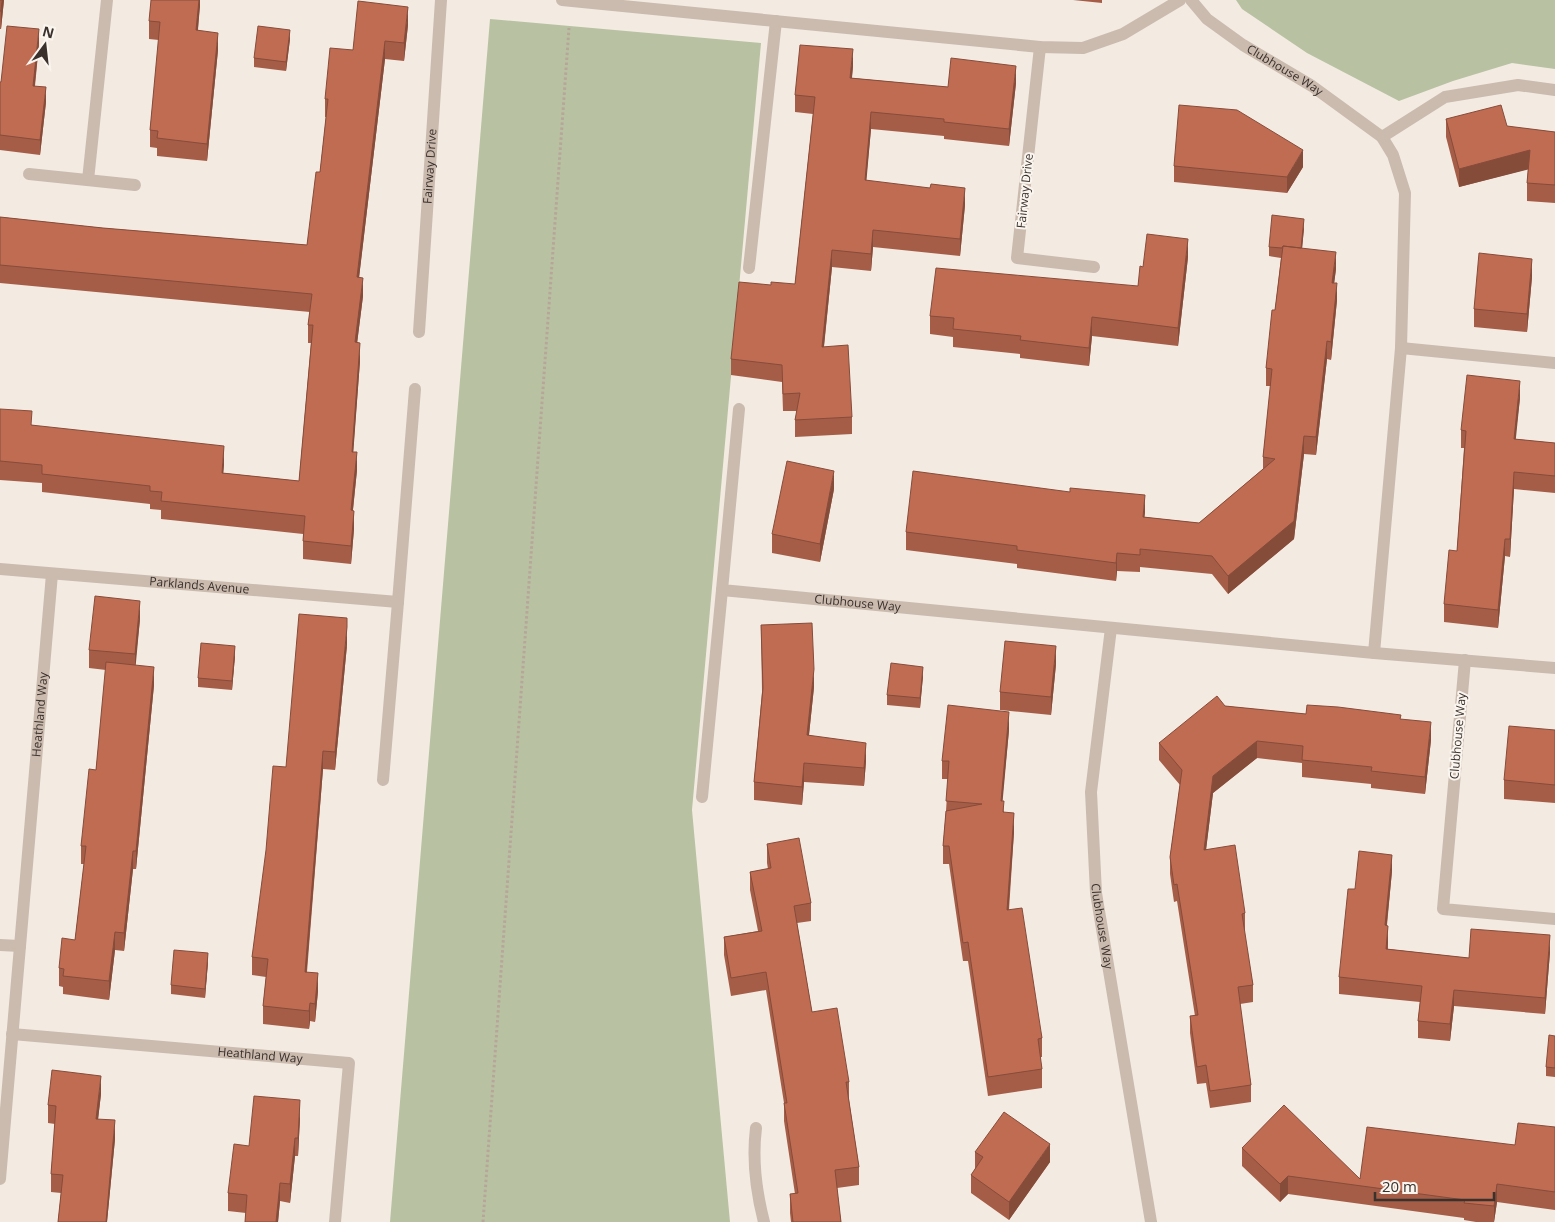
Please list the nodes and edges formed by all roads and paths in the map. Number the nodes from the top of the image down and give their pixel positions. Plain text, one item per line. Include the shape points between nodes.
1 (107, 0) edge
2 (441, 0) edge
3 (567, 0) edge
4 (1180, 0) edge
5 (1191, 0) edge
6 (776, 21) junction
7 (1040, 47) junction
8 (1555, 90) edge
9 (1382, 137) junction
10 (28, 174) dead end
11 (88, 180) junction
12 (136, 185) dead end
13 (1094, 267) dead end
14 (749, 268) dead end
15 (419, 332) dead end
16 (1401, 348) junction
17 (1555, 363) edge
18 (415, 389) dead end
19 (739, 409) dead end
20 (0, 569) edge
21 (52, 574) junction
22 (722, 590) junction
23 (398, 602) junction
24 (1111, 628) junction
25 (1374, 653) junction
26 (1465, 660) junction
27 (1555, 668) edge
28 (383, 780) dead end
29 (702, 796) dead end
30 (1555, 919) edge
31 (0, 944) edge
32 (20, 946) junction
33 (12, 1034) junction
34 (756, 1128) dead end
35 (0, 1179) edge
36 (335, 1222) edge
37 (483, 1222) edge
38 (764, 1222) edge
39 (1151, 1222) edge

1 - 11 street
2 - 15 street, Fairway Drive
3 - 6 street
3 - 37 path
4 - 7 street via 1122,34 1083,48
5 - 9 street, Clubhouse Way via 1207,19 1243,45 1312,86
6 - 7 street
6 - 14 street
7 - 13 street, Fairway Drive via 1017,258
8 - 9 street via 1518,86 1445,97
9 - 16 street, Clubhouse Way via 1393,155 1405,193
10 - 11 street
11 - 12 street
16 - 17 street
16 - 25 street, Clubhouse Way
18 - 23 street
19 - 22 street
20 - 21 street, Parklands Avenue
21 - 23 street, Parklands Avenue
21 - 32 street, Heathland Way
22 - 24 street, Clubhouse Way
22 - 29 street
23 - 28 street
24 - 25 street, Clubhouse Way
24 - 39 street, Clubhouse Way via 1091,792 1096,893
25 - 26 street, Clubhouse Way
26 - 27 street, Clubhouse Way
26 - 30 street, Clubhouse Way via 1443,909
31 - 32 street
32 - 33 street, Heathland Way
33 - 35 street, Heathland Way
33 - 36 street, Heathland Way via 349,1063
34 - 38 street via 754,1167

